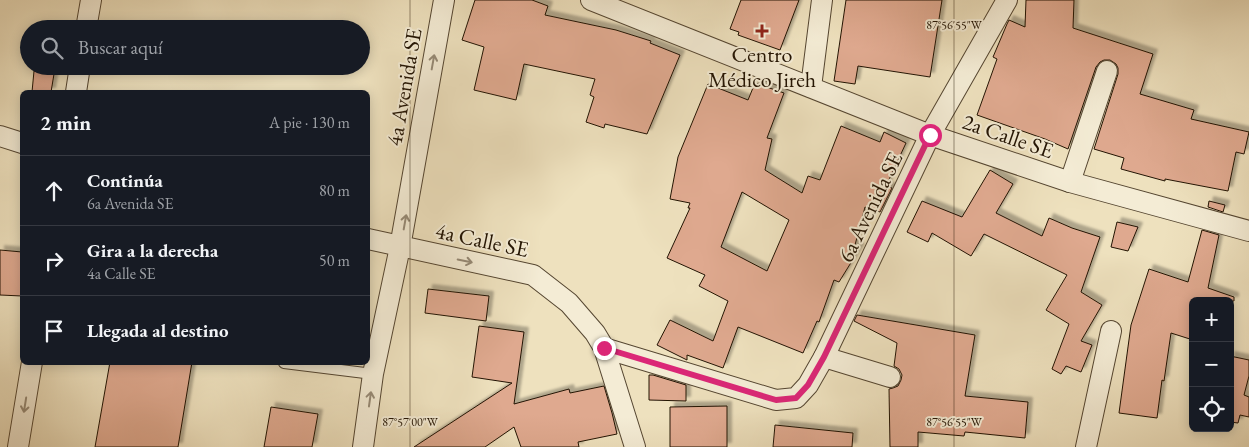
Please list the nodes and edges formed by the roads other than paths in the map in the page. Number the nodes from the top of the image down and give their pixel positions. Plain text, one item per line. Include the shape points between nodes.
1 (91, 0) edge
2 (444, 0) edge
3 (591, 0) edge
4 (822, 0) edge
5 (1007, 0) edge
6 (88, 20) edge
7 (1107, 71) dead end
8 (79, 75) edge
9 (811, 87) junction
10 (76, 90) edge
11 (930, 135) junction
12 (0, 136) edge
13 (20, 142) edge
14 (1070, 182) junction
15 (1249, 231) edge
16 (370, 240) edge
17 (400, 247) junction
18 (1111, 331) dead end
19 (599, 341) junction
20 (824, 357) junction
21 (32, 365) edge
22 (300, 365) edge
23 (373, 374) junction
24 (890, 377) dead end
25 (18, 447) edge
26 (363, 447) edge
27 (635, 447) edge
28 (1086, 447) edge

1 - 6 street
17 -> 2 street, 4a Avenida SE
3 - 9 street, 2a Calle SE
4 - 9 street
5 - 11 street, 6a Avenida SE
7 - 14 street
8 - 10 street
9 - 11 street, 2a Calle SE
11 - 14 street, 2a Calle SE
11 - 20 street, 6a Avenida SE
12 - 13 street
14 - 15 street, 2a Calle SE
16 - 17 street, 4a Calle SE
17 -> 19 street, 4a Calle SE via 533,276 569,303
17 - 23 street, 4a Avenida SE
18 - 28 street
19 - 20 street, 6a Avenida SE via 776,400 796,398 808,385
19 - 27 street
20 - 24 street
21 -> 25 street
22 - 23 lane
26 -> 23 street, 4a Avenida SE

